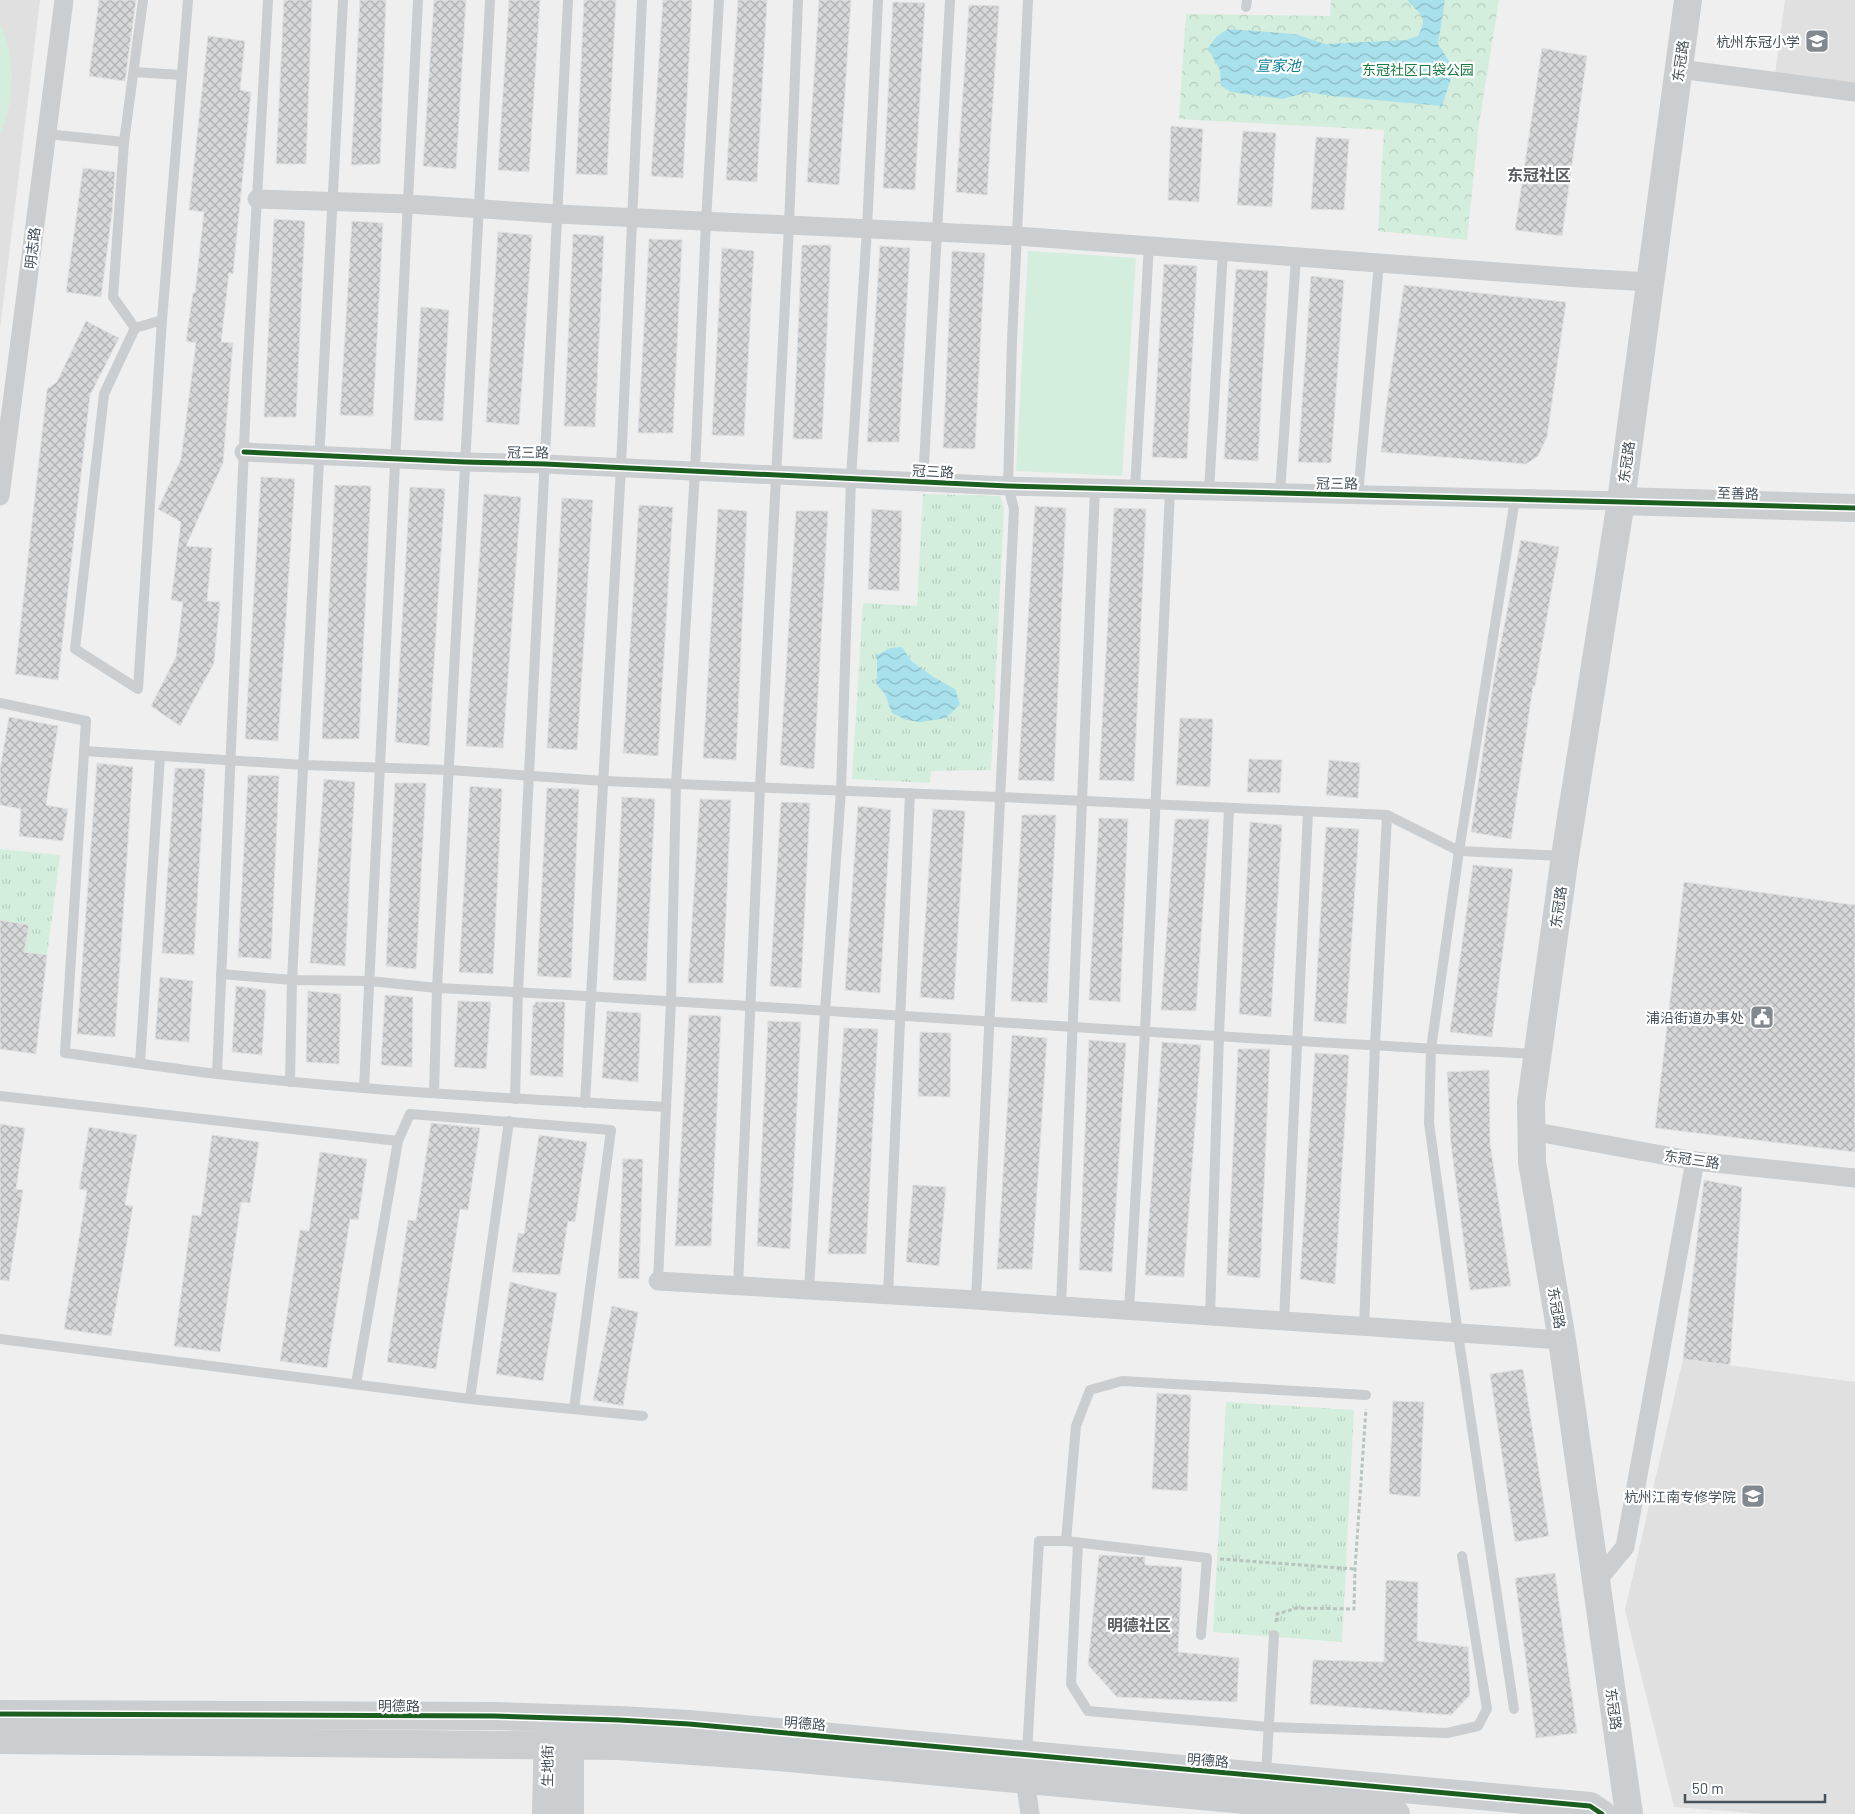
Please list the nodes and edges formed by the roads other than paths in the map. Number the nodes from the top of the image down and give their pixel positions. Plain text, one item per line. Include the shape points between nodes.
1 (64, 0) edge
2 (143, 0) edge
3 (188, 0) edge
4 (268, 0) edge
5 (343, 0) edge
6 (418, 0) edge
7 (490, 0) edge
8 (568, 0) edge
9 (642, 0) edge
10 (720, 0) edge
11 (798, 0) edge
12 (878, 0) edge
13 (950, 0) edge
14 (1028, 0) edge
15 (1688, 0) edge
16 (1679, 69) junction
17 (134, 72) junction
18 (182, 75) junction
19 (1855, 92) edge
20 (47, 134) junction
21 (124, 142) junction
22 (257, 199) junction
23 (332, 200) junction
24 (408, 204) junction
25 (479, 210) junction
26 (557, 214) junction
27 (632, 218) junction
28 (706, 221) junction
29 (790, 225) junction
30 (867, 228) junction
31 (937, 232) junction
32 (1017, 236) junction
33 (1149, 246) junction
34 (1223, 251) junction
35 (1296, 257) junction
36 (1379, 263) junction
37 (1650, 282) junction
38 (162, 320) junction
39 (135, 328) junction
40 (244, 452) junction
41 (319, 455) junction
42 (395, 460) junction
43 (465, 462) junction
44 (544, 464) junction
45 (621, 467) junction
46 (695, 471) junction
47 (776, 475) junction
48 (851, 478) junction
49 (923, 482) junction
50 (1008, 486) junction
51 (1095, 488) junction
52 (1135, 489) junction
53 (1170, 490) junction
54 (1209, 491) junction
55 (1280, 493) junction
56 (1358, 495) junction
57 (0, 496) edge
58 (1515, 499) junction
59 (1621, 501) junction
60 (1855, 508) edge
61 (0, 703) edge
62 (84, 751) junction
63 (160, 756) junction
64 (231, 760) junction
65 (304, 765) junction
66 (380, 768) junction
67 (449, 770) junction
68 (529, 776) junction
69 (604, 781) junction
70 (676, 784) junction
71 (760, 787) junction
72 (841, 791) junction
73 (910, 794) junction
74 (1000, 797) junction
75 (1083, 801) junction
76 (1155, 804) junction
77 (1229, 808) junction
78 (1308, 812) junction
79 (1388, 816) junction
80 (1459, 851) junction
81 (1565, 856) junction
82 (221, 974) junction
83 (292, 980) junction
84 (370, 981) junction
85 (437, 988) junction
86 (518, 992) junction
87 (591, 996) junction
88 (671, 1001) junction
89 (750, 1006) junction
90 (826, 1011) junction
91 (900, 1015) junction
92 (989, 1020) junction
93 (1073, 1026) junction
94 (1145, 1031) junction
95 (1219, 1035) junction
96 (1296, 1040) junction
97 (1375, 1046) junction
98 (1431, 1049) junction
99 (1538, 1054) junction
100 (140, 1064) junction
101 (217, 1074) junction
102 (290, 1082) junction
103 (364, 1088) junction
104 (434, 1093) junction
105 (0, 1096) edge
106 (515, 1099) junction
107 (585, 1103) junction
108 (666, 1107) junction
109 (509, 1121) junction
110 (1531, 1131) junction
111 (398, 1141) junction
112 (1695, 1161) junction
113 (1855, 1178) edge
114 (658, 1281) joint
115 (738, 1286) junction
116 (809, 1290) junction
117 (888, 1294) junction
118 (976, 1300) junction
119 (1061, 1306) junction
120 (1129, 1310) junction
121 (1210, 1316) junction
122 (1284, 1321) junction
123 (1364, 1327) junction
124 (1458, 1334) junction
125 (0, 1340) edge
126 (1562, 1340) junction
127 (356, 1384) junction
128 (1366, 1395) road end
129 (470, 1399) junction
130 (574, 1409) junction
131 (643, 1416) dead end
132 (1066, 1541) junction
133 (1078, 1542) junction
134 (1462, 1556) dead end
135 (1596, 1582) junction
136 (1201, 1635) dead end
137 (1274, 1635) road end
138 (1514, 1709) dead end
139 (0, 1714) edge
140 (559, 1718) junction
141 (1269, 1728) junction
142 (0, 1740) edge
143 (559, 1745) junction
144 (1026, 1767) junction
145 (1266, 1776) junction
146 (546, 1814) edge
147 (570, 1814) edge
148 (1030, 1814) edge
149 (1396, 1814) edge
150 (1602, 1814) edge
151 (1629, 1814) edge

1 - 20 street, 明志路
2 - 17 lane
3 - 18 lane
4 - 22 lane
5 - 23 lane
6 - 24 lane
7 - 25 lane
8 - 26 lane
9 - 27 lane
10 - 28 lane
11 - 29 lane
12 - 30 lane
13 - 31 lane
14 - 32 lane
15 - 16 street, 东冠路
16 - 19 street
16 - 37 street, 东冠路
17 - 18 lane
17 - 21 lane
18 - 38 lane
20 - 21 lane
20 - 57 street, 明志路
21 - 39 lane via 113,298
22 - 23 street
22 - 40 lane
23 - 24 street
23 - 41 lane
24 - 25 street
24 - 42 lane
25 - 26 street
25 - 43 lane
26 - 27 street
26 - 44 lane
27 - 28 street
27 - 45 lane
28 - 29 street
28 - 46 lane
29 - 30 street
29 - 47 lane
30 - 31 street
30 - 48 lane
31 - 32 street
31 - 49 lane
32 - 33 street
32 - 50 lane
33 - 34 street
33 - 52 lane
34 - 35 street
34 - 54 lane
35 - 36 street
35 - 55 lane
36 - 37 street
36 - 56 lane
37 - 59 street, 东冠路
38 - 39 lane
38 - 39 lane via 138,689 75,649 104,394
40 - 41 street, 冠三路
40 - 64 lane
41 - 42 street, 冠三路
41 - 65 lane
42 - 43 street, 冠三路
42 - 66 lane
43 - 44 street, 冠三路
43 - 67 lane
44 - 45 street, 冠三路
44 - 68 lane
45 - 46 street, 冠三路
45 - 69 lane
46 - 47 street, 冠三路
46 - 70 lane
47 - 48 street, 冠三路
47 - 71 lane
48 - 49 street, 冠三路
48 - 72 lane
49 - 50 street, 冠三路
50 - 51 street, 冠三路
50 - 74 lane via 1014,509
51 - 52 street, 冠三路
51 - 75 lane
52 - 53 street, 冠三路
53 - 54 street, 冠三路
53 - 76 lane
54 - 55 street, 冠三路
55 - 56 street, 冠三路
56 - 58 street, 冠三路
58 - 59 street, 冠三路
58 - 80 lane
59 - 60 street, 至善路
59 - 81 street, 东冠路
61 - 62 lane via 86,721
62 - 63 lane
62 - 100 lane via 64,1053
63 - 64 lane
63 - 100 lane
64 - 65 lane
64 - 82 lane
65 - 66 lane
65 - 83 lane
66 - 67 lane
66 - 84 lane
67 - 68 lane
67 - 85 lane
68 - 69 lane
68 - 86 lane
69 - 70 lane
69 - 87 lane
70 - 71 lane
70 - 88 lane
71 - 72 lane
71 - 89 lane
72 - 73 lane
72 - 90 lane
73 - 74 lane
73 - 91 lane
74 - 75 lane
74 - 92 lane
75 - 76 lane
75 - 93 lane
76 - 77 lane
76 - 94 lane
77 - 78 lane
77 - 95 lane
78 - 79 lane
78 - 96 lane
79 - 80 lane
79 - 97 lane
80 - 81 lane
80 - 98 lane
81 - 99 street, 东冠路
82 - 83 lane
82 - 101 lane
83 - 84 lane
83 - 102 lane
84 - 85 lane
84 - 103 lane
85 - 86 lane
85 - 104 lane
86 - 87 lane
86 - 106 lane
87 - 88 lane
87 - 107 lane
88 - 89 lane
88 - 108 lane
89 - 90 lane
89 - 115 lane
90 - 91 lane
90 - 116 lane
91 - 92 lane
91 - 117 lane
92 - 93 lane
92 - 118 lane
93 - 94 lane
93 - 119 lane
94 - 95 lane
94 - 120 lane
95 - 96 lane
95 - 121 lane
96 - 97 lane
96 - 122 lane
97 - 98 lane
97 - 123 lane
98 - 99 lane
98 - 124 lane via 1429,1123
99 - 110 street, 东冠路 via 1530,1102
100 - 101 lane
101 - 102 lane
102 - 103 lane
103 - 104 lane
104 - 106 lane
105 - 111 lane
106 - 107 lane
107 - 108 lane
108 - 114 lane
109 - 111 lane via 410,1114
109 - 129 lane
109 - 130 lane via 611,1130
110 - 112 street, 东冠三路
110 - 126 street, 东冠路 via 1532,1162
111 - 127 lane
112 - 113 street, 东冠三路
112 - 135 street via 1625,1547
114 - 115 street
115 - 116 street
116 - 117 street
117 - 118 street
118 - 119 street
119 - 120 street
120 - 121 street
121 - 122 street
122 - 123 street
123 - 124 street
124 - 126 street
124 - 138 lane
125 - 127 lane
126 - 135 street, 东冠路
127 - 129 lane
128 - 132 lane via 1122,1381 1090,1390 1076,1426
129 - 130 lane
130 - 131 lane
132 - 133 lane
132 - 144 lane via 1039,1541
133 - 136 lane via 1207,1558
133 - 141 lane via 1071,1684 1088,1711
134 - 141 lane via 1487,1709 1478,1726 1447,1733
135 - 151 street, 东冠路
137 - 141 lane
139 - 140 street, 明德路
140 - 143 street, 生地街
140 - 144 street, 明德路 via 690,1724
141 - 145 lane
142 - 143 street, 明德路
143 - 144 street, 明德路
143 - 146 street, 生地街
143 - 147 street, 生地街
144 - 145 street, 明德路
144 - 148 street
144 - 149 street, 明德路
145 - 150 street, 明德路 via 1590,1806

